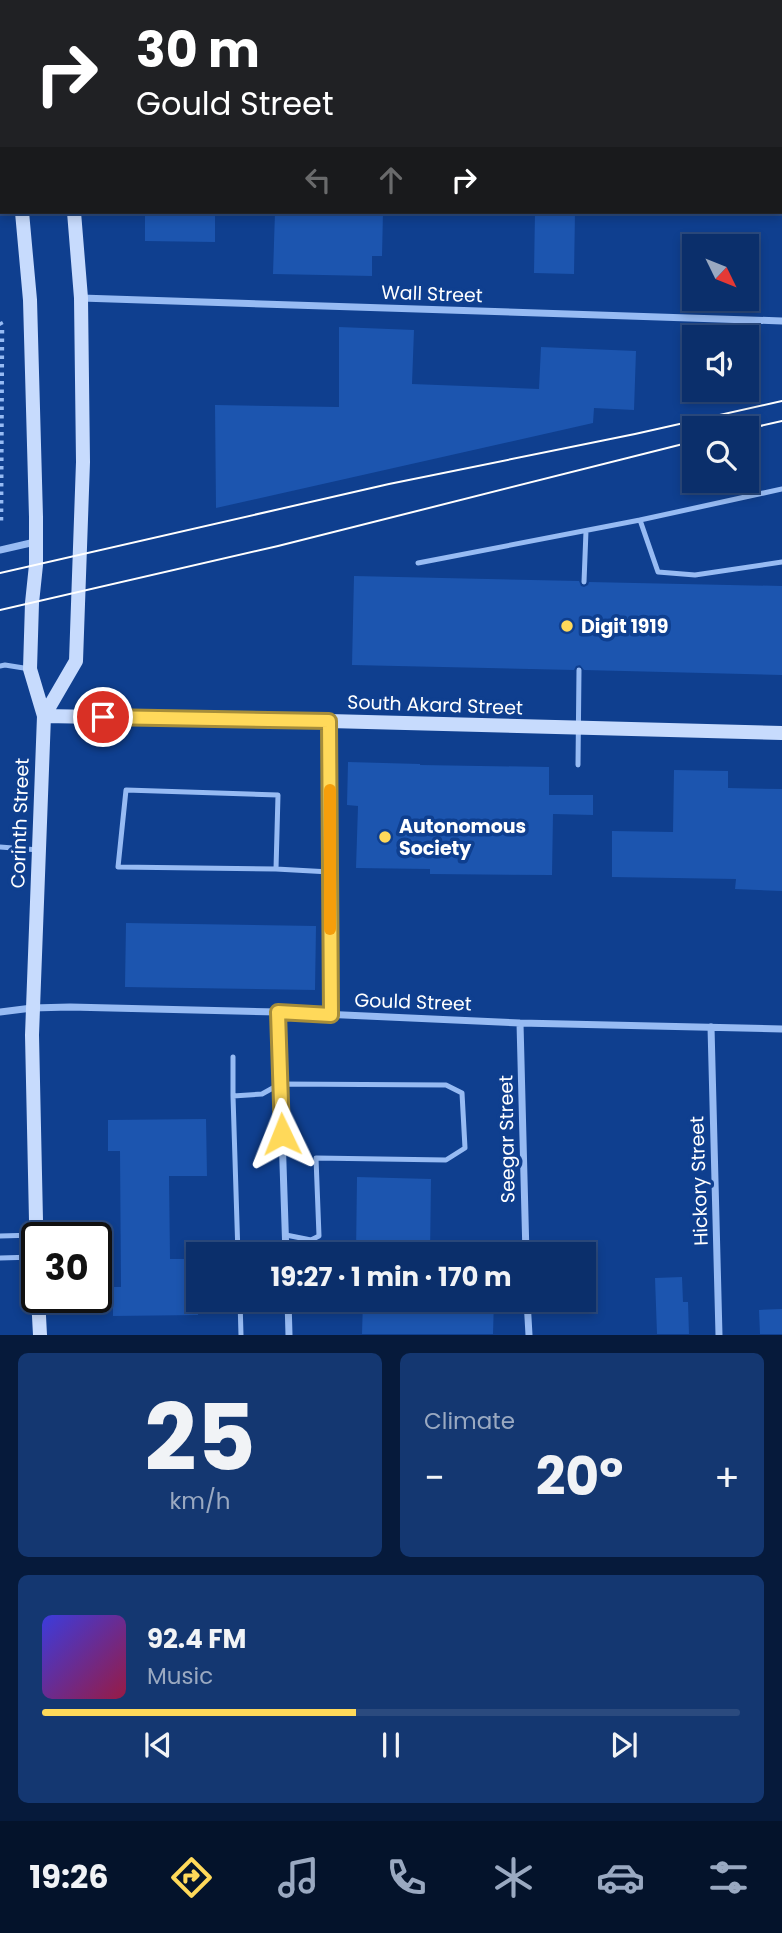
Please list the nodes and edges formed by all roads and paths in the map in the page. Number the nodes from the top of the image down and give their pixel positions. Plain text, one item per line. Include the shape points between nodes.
1 (22, 214) edge
2 (75, 214) edge
3 (81, 298) junction
4 (782, 321) edge
5 (0, 322) edge
6 (782, 489) edge
7 (640, 520) junction
8 (1, 523) edge
9 (586, 531) junction
10 (35, 542) junction
11 (0, 550) edge
12 (782, 562) edge
13 (418, 563) dead end
14 (583, 582) dead end
15 (0, 666) edge
16 (30, 669) junction
17 (579, 670) dead end
18 (44, 716) junction
19 (329, 721) junction
20 (578, 729) junction
21 (782, 733) edge
22 (578, 765) dead end
23 (0, 847) edge
24 (39, 850) junction
25 (276, 869) junction
26 (330, 872) junction
27 (32, 1008) junction
28 (0, 1012) edge
29 (278, 1012) junction
30 (331, 1015) junction
31 (520, 1023) junction
32 (711, 1027) junction
33 (782, 1029) edge
34 (233, 1057) dead end
35 (280, 1084) junction
36 (233, 1096) junction
37 (36, 1222) edge
38 (21, 1235) edge
39 (0, 1236) edge
40 (285, 1236) junction
41 (238, 1242) edge
42 (285, 1242) edge
43 (526, 1242) edge
44 (21, 1257) edge
45 (0, 1258) edge
46 (240, 1312) edge
47 (288, 1312) edge
48 (528, 1312) edge
49 (39, 1313) edge
50 (40, 1335) edge
51 (241, 1335) edge
52 (289, 1335) edge
53 (529, 1335) edge
54 (719, 1335) edge

1 - 10 main road, Corinth Street via 30,300
2 - 3 main road, Corinth Street
3 - 4 street, Wall Street
3 - 18 main road, Corinth Street via 83,462 76,661
5 - 8 path
6 - 7 lane
7 - 9 lane
7 - 12 lane via 658,572 695,575
9 - 13 lane
9 - 14 lane
10 - 11 street
10 - 16 main road, Corinth Street
15 - 16 lane
16 - 18 main road, Corinth Street
17 - 20 lane
18 - 19 main road, South Akard Street
18 - 24 main road, Corinth Street
19 - 20 main road, South Akard Street
19 - 26 street
20 - 21 main road, South Akard Street
20 - 22 lane
23 - 24 lane
24 - 27 main road, Corinth Street
25 - 25 lane via 118,867 126,790 278,795
25 - 26 lane
26 - 30 street
27 - 28 street, Gould Street
27 - 29 street, Gould Street
27 - 37 main road, Corinth Street
29 - 30 street, Gould Street
29 - 35 street
30 - 31 street, Gould Street
31 - 32 street, Gould Street
31 - 43 street, Seegar Street
32 - 33 street, Gould Street
32 - 54 street, Hickory Street
34 - 36 lane
35 - 36 lane via 262,1094
35 - 40 street
35 - 40 lane via 446,1085 462,1093 465,1148 446,1160 316,1158 319,1236 311,1240
36 - 41 lane
38 - 39 lane
40 - 42 street
44 - 45 lane
46 - 51 lane
47 - 52 street
48 - 53 street
49 - 50 main road

